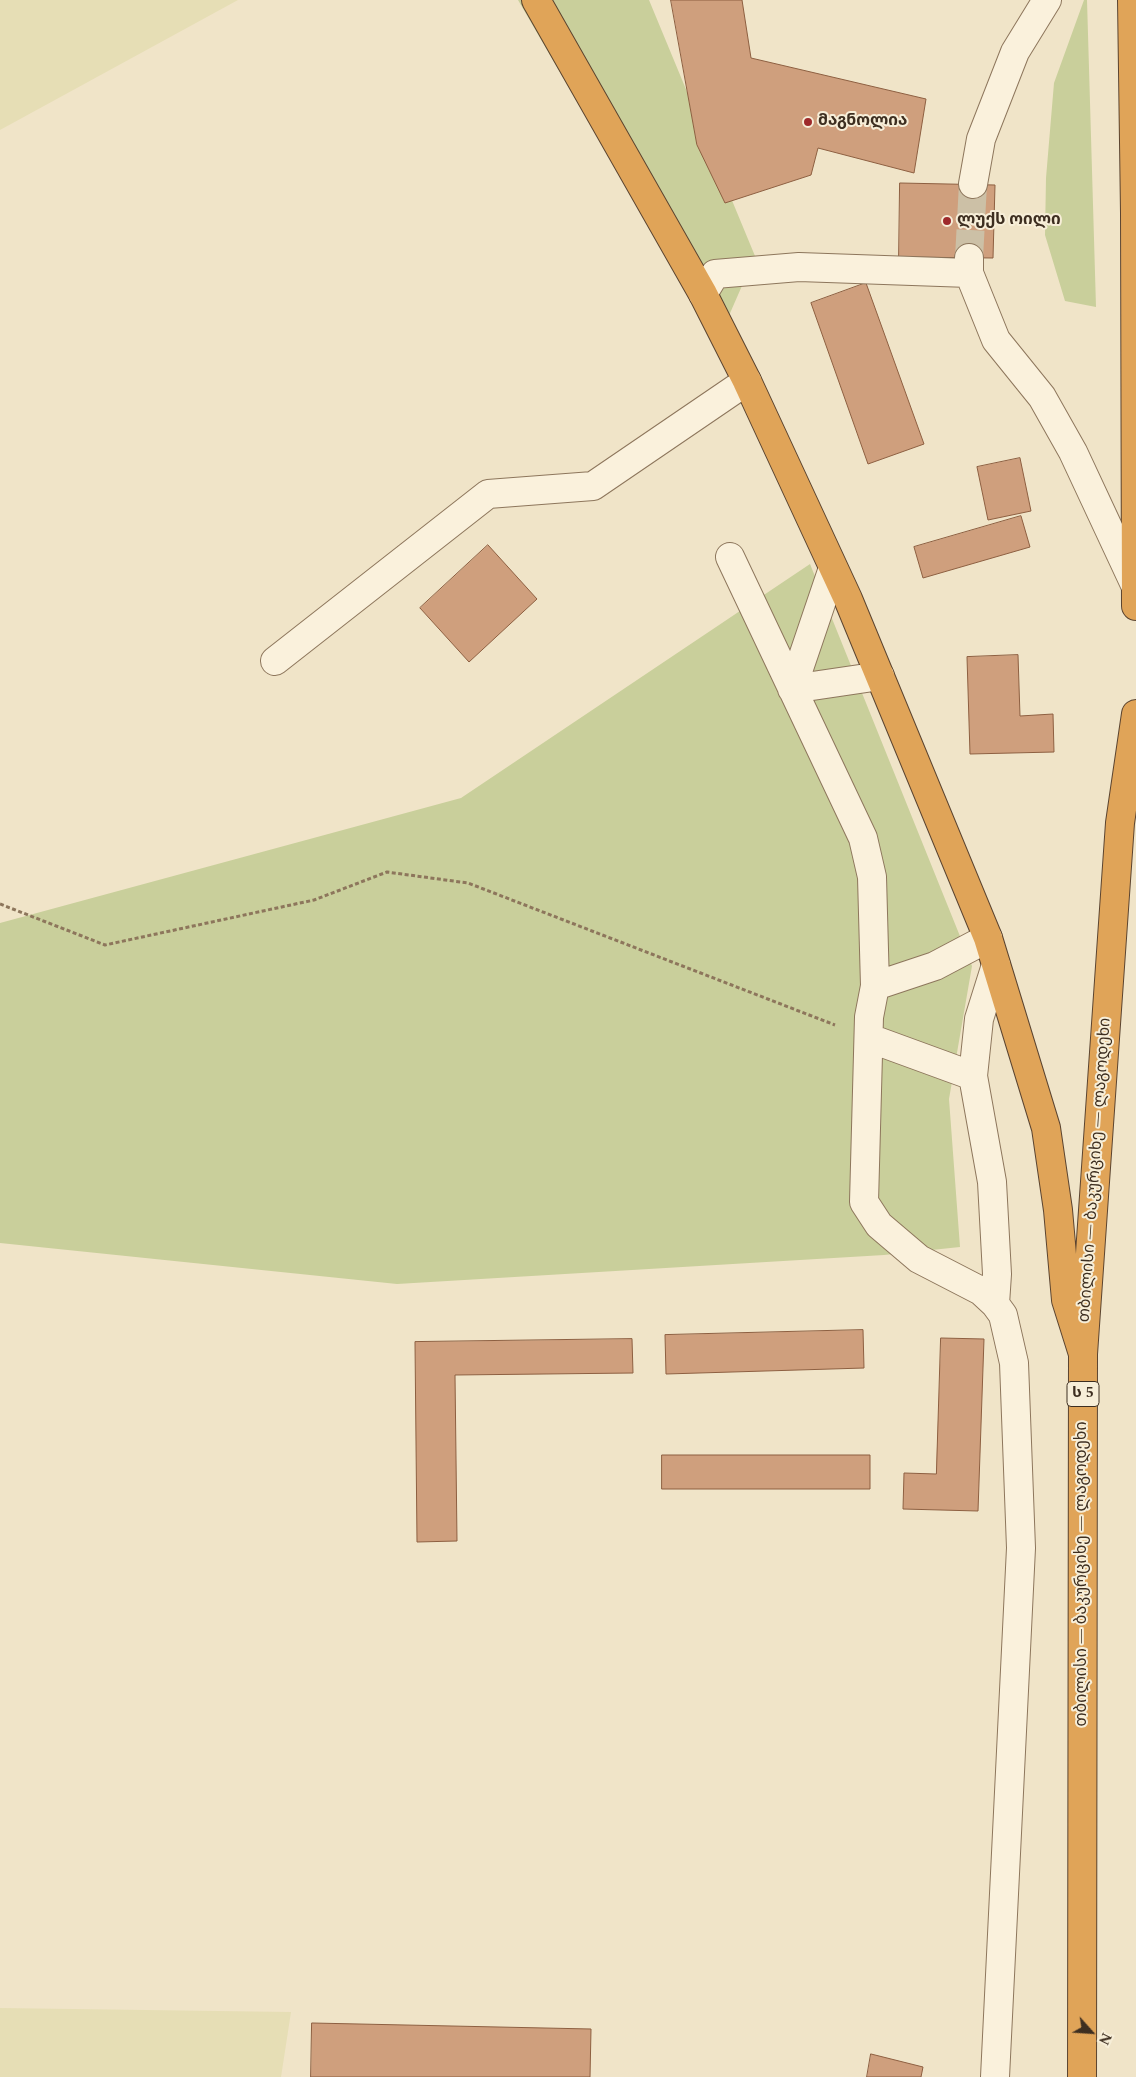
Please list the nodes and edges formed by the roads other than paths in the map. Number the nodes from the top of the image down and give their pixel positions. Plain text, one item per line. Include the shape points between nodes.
1 (536, 0) edge
2 (1047, 0) edge
3 (1132, 0) edge
4 (973, 184) tunnel mouth
5 (1136, 211) edge
6 (703, 294) junction
7 (747, 381) junction
8 (730, 557) dead end
9 (833, 568) junction
10 (1136, 587) edge
11 (1136, 606) edge
12 (275, 661) dead end
13 (880, 676) junction
14 (792, 689) junction
15 (1136, 714) edge
16 (988, 938) junction
17 (996, 965) junction
18 (876, 986) junction
19 (869, 1038) junction
20 (973, 1076) junction
21 (995, 1304) junction
22 (1083, 1354) junction
23 (995, 2077) edge
24 (1082, 2077) edge

1 - 6 highway
2 - 4 street via 1015,52 981,139
3 - 5 highway
5 - 10 highway
6 - 7 highway
6 - 10 street via 715,274 799,267 969,266 996,340 1042,397 1073,452
7 - 9 highway
7 - 12 street via 593,486 488,494
8 - 14 street
9 - 13 highway
9 - 14 street
10 - 11 highway
13 - 14 street
13 - 16 highway
14 - 18 street via 863,838 872,877
15 - 22 highway, თბილისი — ბაკურციხე — ლაგოდეხი / ს 5 via 1120,823
16 - 17 highway
16 - 18 street via 935,966
17 - 20 street via 979,1019
17 - 22 highway via 1046,1128 1066,1300
18 - 19 street
19 - 20 street
19 - 21 street via 864,1202 879,1225 919,1259 981,1292
20 - 21 street via 992,1182 997,1274
21 - 23 street via 1003,1315 1014,1363 1021,1548
22 - 24 highway, თბილისი — ბაკურციხე — ლაგოდეხი / ს 5

